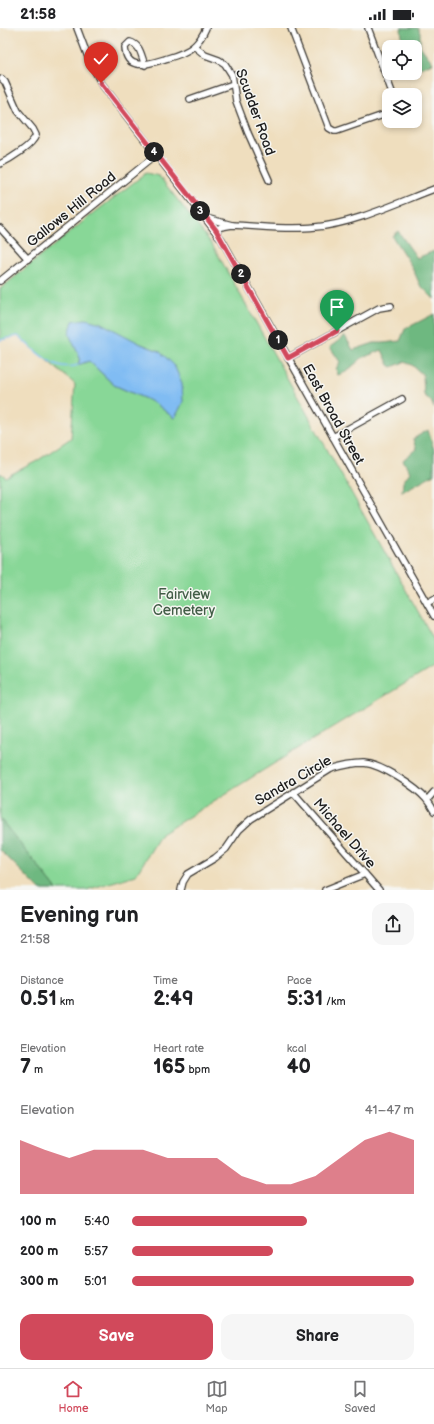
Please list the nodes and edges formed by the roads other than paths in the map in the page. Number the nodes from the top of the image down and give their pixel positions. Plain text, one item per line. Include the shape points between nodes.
1 (77, 28) edge
2 (206, 28) edge
3 (292, 28) edge
4 (368, 28) edge
5 (194, 46) junction
6 (145, 65) dead end
7 (2, 79) dead end
8 (233, 84) junction
9 (390, 88) edge
10 (190, 99) dead end
11 (382, 116) edge
12 (156, 155) junction
13 (0, 164) edge
14 (269, 180) dead end
15 (434, 190) edge
16 (206, 218) junction
17 (232, 225) junction
18 (0, 228) edge
19 (216, 230) junction
20 (28, 259) junction
21 (0, 281) edge
22 (391, 306) dead end
23 (288, 358) junction
24 (402, 399) dead end
25 (333, 437) junction
26 (434, 599) edge
27 (427, 603) junction
28 (434, 616) edge
29 (293, 792) junction
30 (434, 792) edge
31 (427, 800) junction
32 (434, 811) edge
33 (365, 874) junction
34 (181, 890) edge
35 (325, 890) edge
36 (379, 890) edge

1 - 12 street, East Broad Street via 101,83
2 - 5 street
3 - 11 street via 329,128 337,132
4 - 9 street
5 - 6 street
5 - 8 street, Scudder Road via 205,55 225,64 232,75
7 - 13 street via 8,86 18,111 36,135 30,144
8 - 10 street
8 - 14 street, Scudder Road via 236,101 248,134
12 - 16 street, East Broad Street
12 - 20 street, Gallows Hill Road
15 - 17 street via 330,225 290,228
16 - 17 street
16 - 19 street, East Broad Street
17 - 19 street
18 - 20 street
19 - 23 street, East Broad Street
20 - 21 street, Gallows Hill Road
22 - 23 street via 379,308
23 - 25 street, East Broad Street
24 - 25 street
25 - 27 street, East Broad Street
26 - 27 street
27 - 28 street, East Broad Street
29 - 31 street, Sandra Circle via 330,769 364,763 388,772
29 - 33 street, Michael Drive
29 - 34 street, Sandra Circle via 239,830 226,849 215,858 188,874
30 - 31 street
31 - 32 street, Sandra Circle
33 - 35 street
33 - 36 street, Michael Drive

